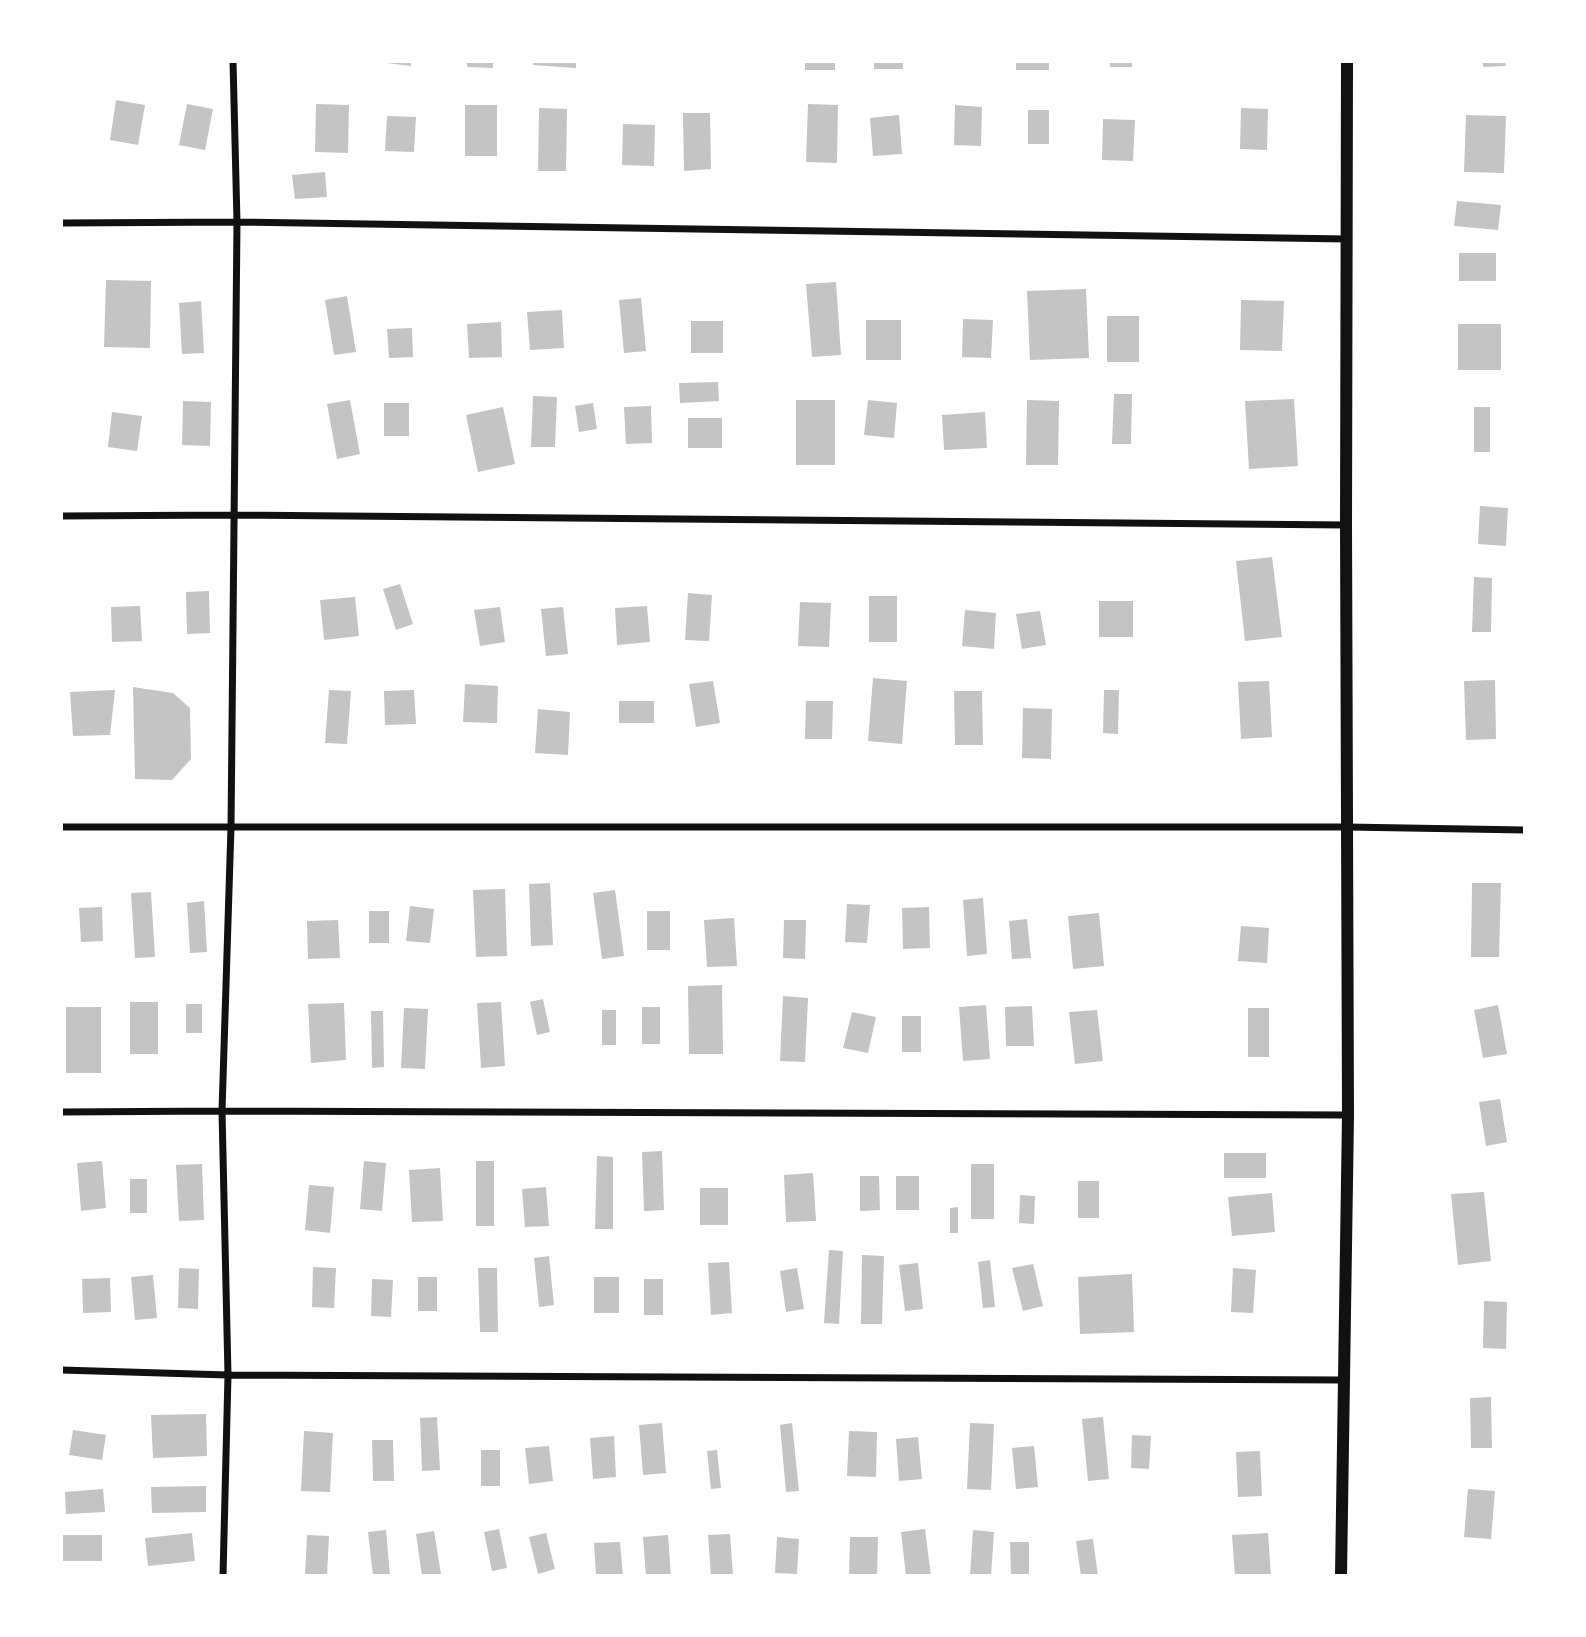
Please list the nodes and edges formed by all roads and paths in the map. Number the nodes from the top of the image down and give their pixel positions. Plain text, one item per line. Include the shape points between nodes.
1 (233, 61) edge
2 (1347, 61) edge
3 (237, 222) junction
4 (61, 223) edge
5 (1347, 239) junction
6 (234, 515) junction
7 (61, 516) edge
8 (1346, 525) junction
9 (61, 827) edge
10 (231, 827) junction
11 (1346, 827) junction
12 (1525, 830) edge
13 (222, 1111) junction
14 (61, 1112) edge
15 (1348, 1115) junction
16 (61, 1370) edge
17 (228, 1375) junction
18 (1343, 1380) junction
19 (223, 1576) edge
20 (1341, 1576) edge

1 - 3 street
2 - 5 street
3 - 4 street
3 - 5 street
3 - 6 street
5 - 8 street
6 - 7 street
6 - 8 street
6 - 10 street
8 - 11 street
9 - 10 street
10 - 11 street
10 - 13 street
11 - 12 street
11 - 15 street
13 - 14 street
13 - 15 street
13 - 17 street
15 - 18 street
16 - 17 street
17 - 18 street
17 - 19 street
18 - 20 street

